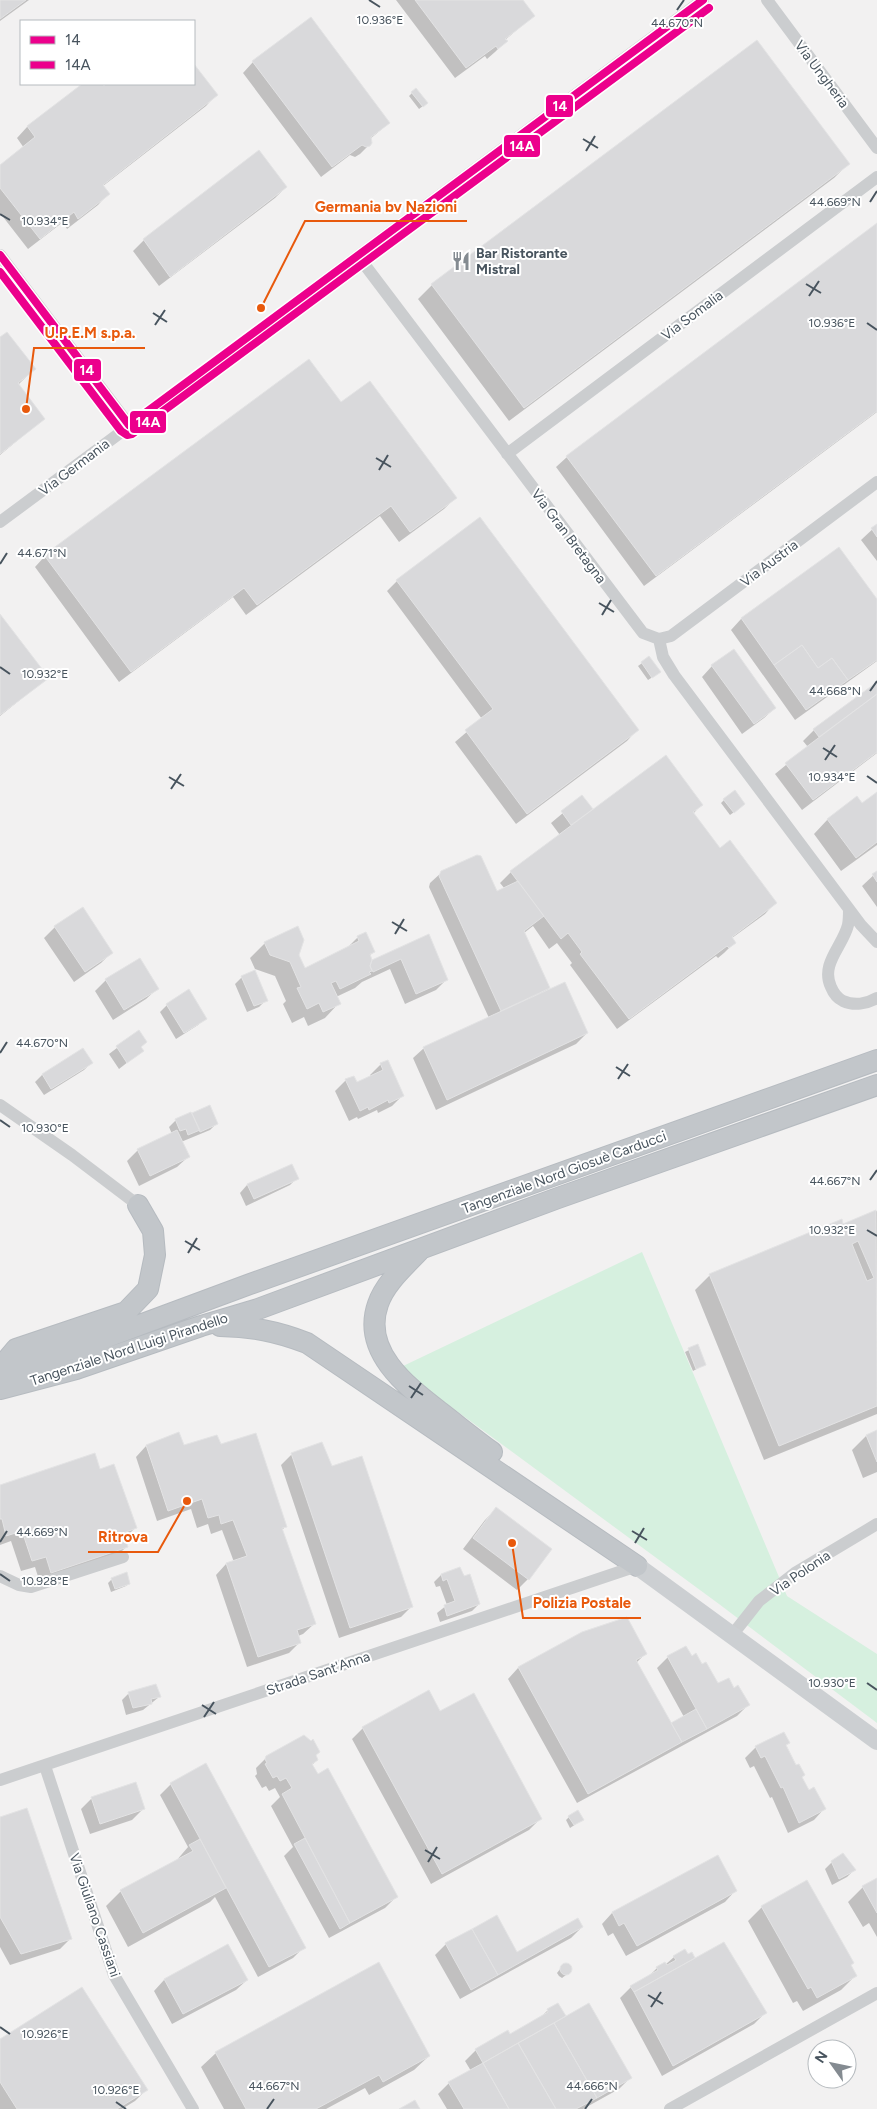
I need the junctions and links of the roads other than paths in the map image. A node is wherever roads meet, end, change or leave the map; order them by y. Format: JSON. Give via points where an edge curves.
{"nodes":[{"id":1,"x":703,"y":0,"type":"edge"},
{"id":2,"x":767,"y":0,"type":"edge"},
{"id":3,"x":877,"y":148,"type":"edge"},
{"id":4,"x":877,"y":177,"type":"edge"},
{"id":5,"x":0,"y":255,"type":"edge"},
{"id":6,"x":358,"y":256,"type":"junction"},
{"id":7,"x":129,"y":426,"type":"junction"},
{"id":8,"x":507,"y":454,"type":"junction"},
{"id":9,"x":877,"y":482,"type":"edge"},
{"id":10,"x":0,"y":522,"type":"edge"},
{"id":11,"x":660,"y":639,"type":"junction"},
{"id":12,"x":849,"y":909,"type":"junction"},
{"id":13,"x":877,"y":942,"type":"edge"},
{"id":14,"x":877,"y":998,"type":"edge"},
{"id":15,"x":877,"y":1060,"type":"edge"},
{"id":16,"x":877,"y":1086,"type":"edge"},
{"id":17,"x":0,"y":1105,"type":"edge"},
{"id":18,"x":138,"y":1205,"type":"joint"},
{"id":19,"x":424,"y":1246,"type":"junction"},
{"id":20,"x":250,"y":1284,"type":"joint"},
{"id":21,"x":258,"y":1309,"type":"joint"},
{"id":22,"x":201,"y":1326,"type":"junction"},
{"id":23,"x":0,"y":1368,"type":"edge"},
{"id":24,"x":0,"y":1389,"type":"edge"},
{"id":25,"x":877,"y":1524,"type":"edge"},
{"id":26,"x":123,"y":1557,"type":"dead end"},
{"id":27,"x":637,"y":1566,"type":"junction"},
{"id":28,"x":0,"y":1576,"type":"edge"},
{"id":29,"x":733,"y":1634,"type":"junction"},
{"id":30,"x":877,"y":1740,"type":"edge"},
{"id":31,"x":45,"y":1766,"type":"junction"},
{"id":32,"x":0,"y":1780,"type":"edge"},
{"id":33,"x":877,"y":1994,"type":"edge"},
{"id":34,"x":193,"y":2109,"type":"edge"},
{"id":35,"x":670,"y":2109,"type":"edge"}],
"edges":[{"from":1,"to":6,"type":"street","name":"Via Germania"},
{"from":2,"to":3,"type":"street","name":"Via Ungheria"},
{"from":4,"to":8,"type":"street","name":"Via Somalia"},
{"from":5,"to":7,"type":"street"},
{"from":6,"to":7,"type":"street","name":"Via Germania"},
{"from":6,"to":8,"type":"street","name":"Via Gran Bretagna"},
{"from":7,"to":10,"type":"street","name":"Via Germania"},
{"from":8,"to":11,"type":"street","name":"Via Gran Bretagna","via":[[643,634]]},
{"from":9,"to":11,"type":"street","name":"Via Austria","via":[[672,636]]},
{"from":11,"to":12,"type":"street","via":[[664,657],[674,675]]},
{"from":12,"to":13,"type":"street"},
{"from":12,"to":14,"type":"street","via":[[848,924],[828,969],[828,980],[841,1000],[862,1004]]},
{"from":15,"to":20,"type":"highway","name":"Tangenziale Nord Giosuè Carducci"},
{"from":16,"to":19,"type":"highway","name":"Tangenziale Nord Giosuè Carducci"},
{"from":17,"to":18,"type":"street"},
{"from":18,"to":23,"type":"highway","via":[[153,1231],[155,1255],[148,1288],[126,1312],[16,1349]]},
{"from":19,"to":21,"type":"highway","name":"Tangenziale Nord Giosuè Carducci"},
{"from":19,"to":27,"type":"highway","via":[[387,1286],[378,1304],[374,1324],[377,1343],[389,1365],[409,1388]]},
{"from":20,"to":23,"type":"highway","name":"Tangenziale Nord Luigi Pirandello","via":[[83,1346]]},
{"from":21,"to":22,"type":"highway","name":"Tangenziale Nord Luigi Pirandello"},
{"from":22,"to":24,"type":"highway","name":"Tangenziale Nord Luigi Pirandello","via":[[76,1369]]},
{"from":22,"to":27,"type":"highway","via":[[254,1327],[280,1332],[307,1343]]},
{"from":25,"to":29,"type":"street","name":"Via Polonia","via":[[795,1573],[759,1601]]},
{"from":26,"to":28,"type":"street","via":[[31,1587]]},
{"from":27,"to":29,"type":"main road"},
{"from":27,"to":31,"type":"street","name":"Strada Sant'Anna"},
{"from":29,"to":30,"type":"main road"},
{"from":31,"to":32,"type":"street","name":"Strada Sant'Anna"},
{"from":31,"to":34,"type":"street","name":"Via Giuliano Cassiani","via":[[114,1976]]},
{"from":33,"to":35,"type":"street"}]}
